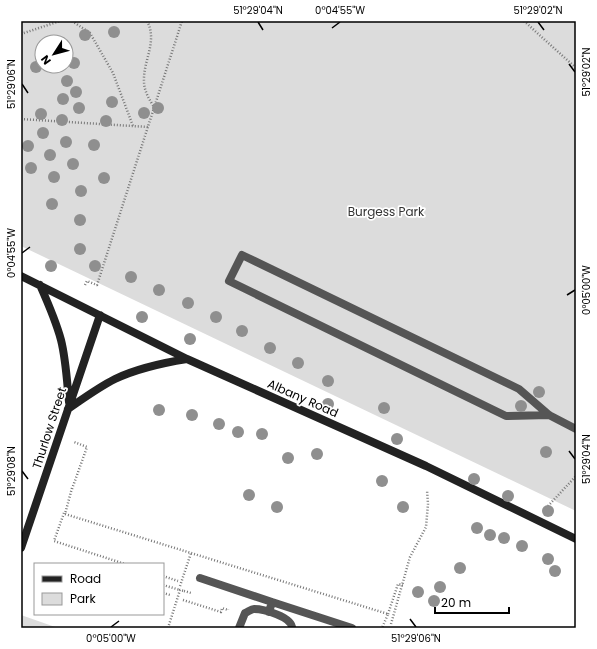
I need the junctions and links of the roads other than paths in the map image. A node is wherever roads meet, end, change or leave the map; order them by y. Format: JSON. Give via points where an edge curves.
{"nodes":[{"id":1,"x":21,"y":276,"type":"edge"},
{"id":2,"x":40,"y":285,"type":"junction"},
{"id":3,"x":100,"y":315,"type":"junction"},
{"id":4,"x":187,"y":359,"type":"junction"},
{"id":5,"x":69,"y":407,"type":"junction"},
{"id":6,"x":549,"y":415,"type":"junction"},
{"id":7,"x":576,"y":429,"type":"edge"},
{"id":8,"x":576,"y":539,"type":"edge"},
{"id":9,"x":21,"y":548,"type":"edge"},
{"id":10,"x":200,"y":578,"type":"dead end"},
{"id":11,"x":272,"y":602,"type":"junction"},
{"id":12,"x":269,"y":612,"type":"junction"},
{"id":13,"x":239,"y":628,"type":"edge"},
{"id":14,"x":292,"y":628,"type":"edge"},
{"id":15,"x":352,"y":628,"type":"edge"}],
"edges":[{"from":1,"to":2,"type":"main road","name":"Albany Road"},
{"from":2,"to":3,"type":"main road","name":"Albany Road"},
{"from":2,"to":5,"type":"main road","via":[[61,340]]},
{"from":3,"to":4,"type":"main road","name":"Albany Road"},
{"from":3,"to":5,"type":"main road","name":"Thurlow Street"},
{"from":4,"to":5,"type":"main road","via":[[151,366],[128,374]]},
{"from":4,"to":8,"type":"main road","name":"Albany Road","via":[[426,466]]},
{"from":5,"to":9,"type":"main road","name":"Thurlow Street"},
{"from":6,"to":6,"type":"lane","via":[[506,416],[229,281],[242,255],[519,390]]},
{"from":6,"to":7,"type":"lane"},
{"from":10,"to":11,"type":"lane"},
{"from":11,"to":12,"type":"lane"},
{"from":11,"to":15,"type":"lane"},
{"from":12,"to":13,"type":"lane","via":[[254,609],[245,613]]},
{"from":12,"to":14,"type":"lane","via":[[288,619]]}]}
